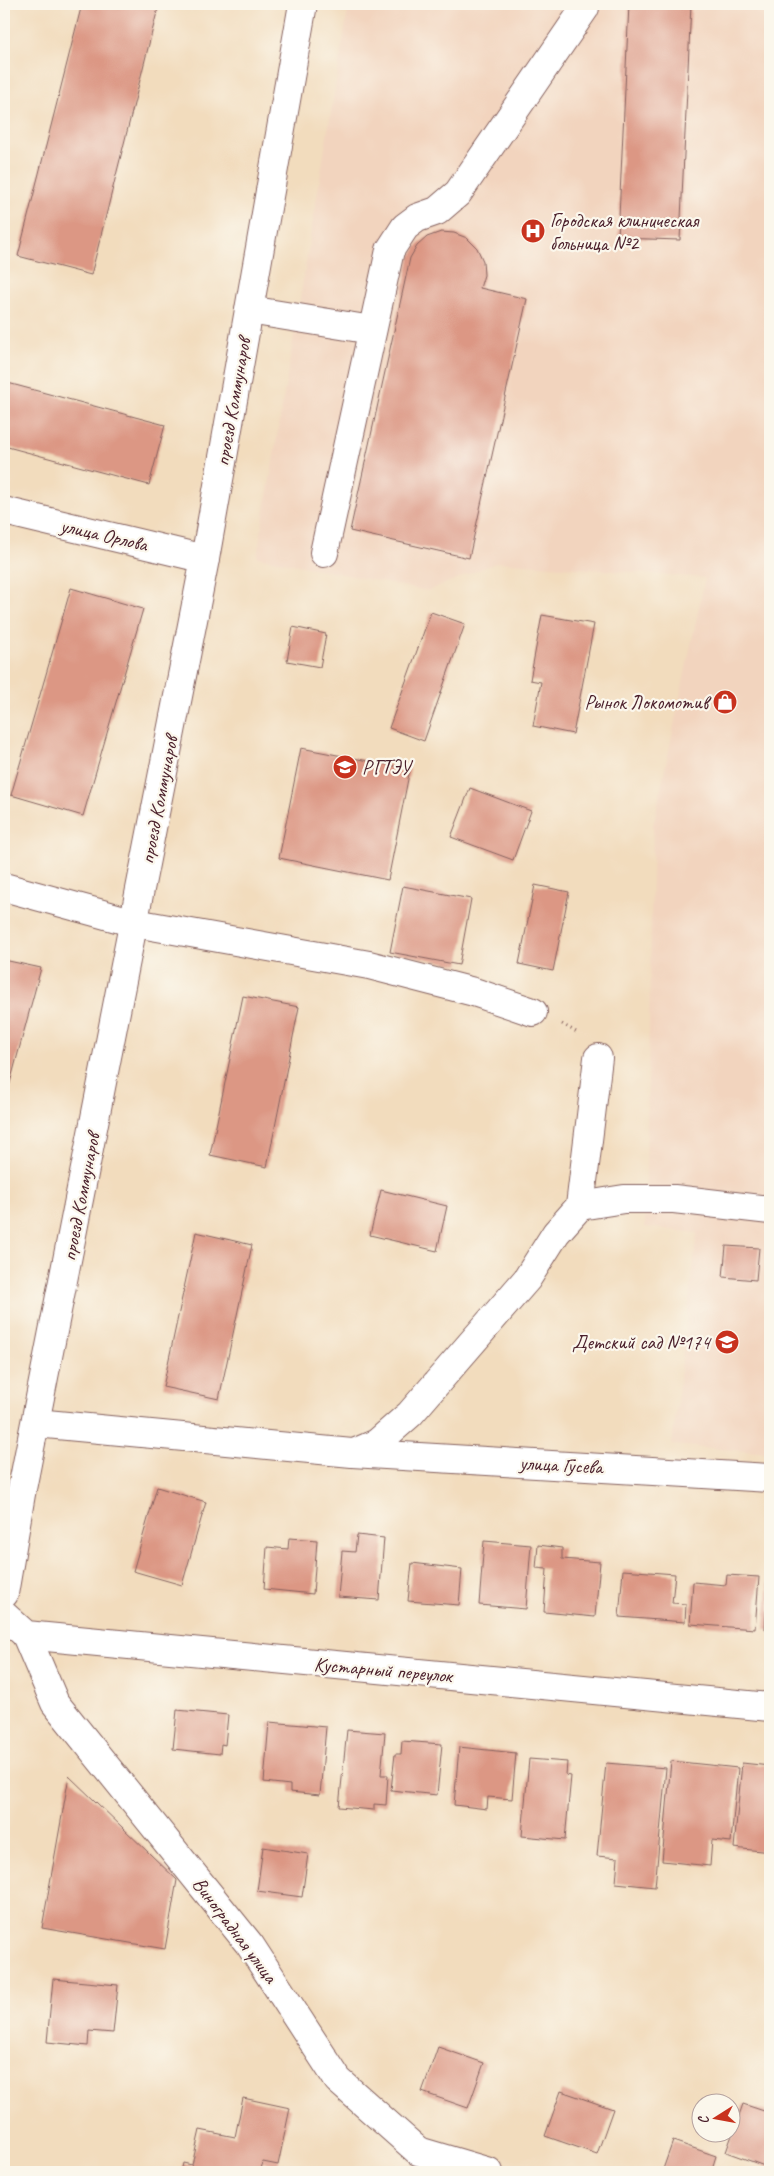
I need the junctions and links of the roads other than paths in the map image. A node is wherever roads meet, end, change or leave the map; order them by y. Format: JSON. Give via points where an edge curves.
{"nodes":[{"id":1,"x":303,"y":4,"type":"edge"},
{"id":2,"x":585,"y":4,"type":"edge"},
{"id":3,"x":249,"y":310,"type":"junction"},
{"id":4,"x":372,"y":330,"type":"junction"},
{"id":5,"x":4,"y":511,"type":"edge"},
{"id":6,"x":324,"y":553,"type":"dead end"},
{"id":7,"x":205,"y":559,"type":"junction"},
{"id":8,"x":4,"y":887,"type":"edge"},
{"id":9,"x":135,"y":923,"type":"junction"},
{"id":10,"x":533,"y":1012,"type":"road end"},
{"id":11,"x":598,"y":1058,"type":"road end"},
{"id":12,"x":580,"y":1206,"type":"junction"},
{"id":13,"x":770,"y":1210,"type":"edge"},
{"id":14,"x":36,"y":1423,"type":"junction"},
{"id":15,"x":352,"y":1454,"type":"junction"},
{"id":16,"x":770,"y":1478,"type":"edge"},
{"id":17,"x":13,"y":1491,"type":"edge"},
{"id":18,"x":4,"y":1594,"type":"edge"},
{"id":19,"x":4,"y":1615,"type":"edge"},
{"id":20,"x":26,"y":1635,"type":"junction"},
{"id":21,"x":770,"y":1707,"type":"edge"},
{"id":22,"x":489,"y":2172,"type":"edge"}],
"edges":[{"from":1,"to":3,"type":"street","name":"проезд Коммунаров"},
{"from":2,"to":4,"type":"street","via":[[458,193],[438,211],[417,218],[405,227],[390,250]]},
{"from":3,"to":4,"type":"street"},
{"from":3,"to":7,"type":"street","name":"проезд Коммунаров"},
{"from":4,"to":6,"type":"street"},
{"from":5,"to":7,"type":"street","name":"улица Орлова"},
{"from":7,"to":9,"type":"street","name":"проезд Коммунаров"},
{"from":8,"to":9,"type":"street"},
{"from":9,"to":10,"type":"street","via":[[369,965],[474,992]]},
{"from":9,"to":14,"type":"street","name":"проезд Коммунаров"},
{"from":11,"to":12,"type":"street"},
{"from":12,"to":13,"type":"street","via":[[624,1199],[674,1199]]},
{"from":12,"to":15,"type":"street","via":[[556,1233],[527,1279],[410,1414],[378,1443]]},
{"from":14,"to":15,"type":"street","name":"улица Гусева"},
{"from":14,"to":17,"type":"street","name":"проезд Коммунаров"},
{"from":15,"to":16,"type":"street","name":"улица Гусева"},
{"from":17,"to":18,"type":"street","name":"проезд Коммунаров"},
{"from":19,"to":20,"type":"street"},
{"from":20,"to":21,"type":"street","name":"Кустарный переулок"},
{"from":20,"to":22,"type":"street","name":"Виноградная улица","via":[[55,1703],[250,1945],[338,2080],[418,2151]]}]}
